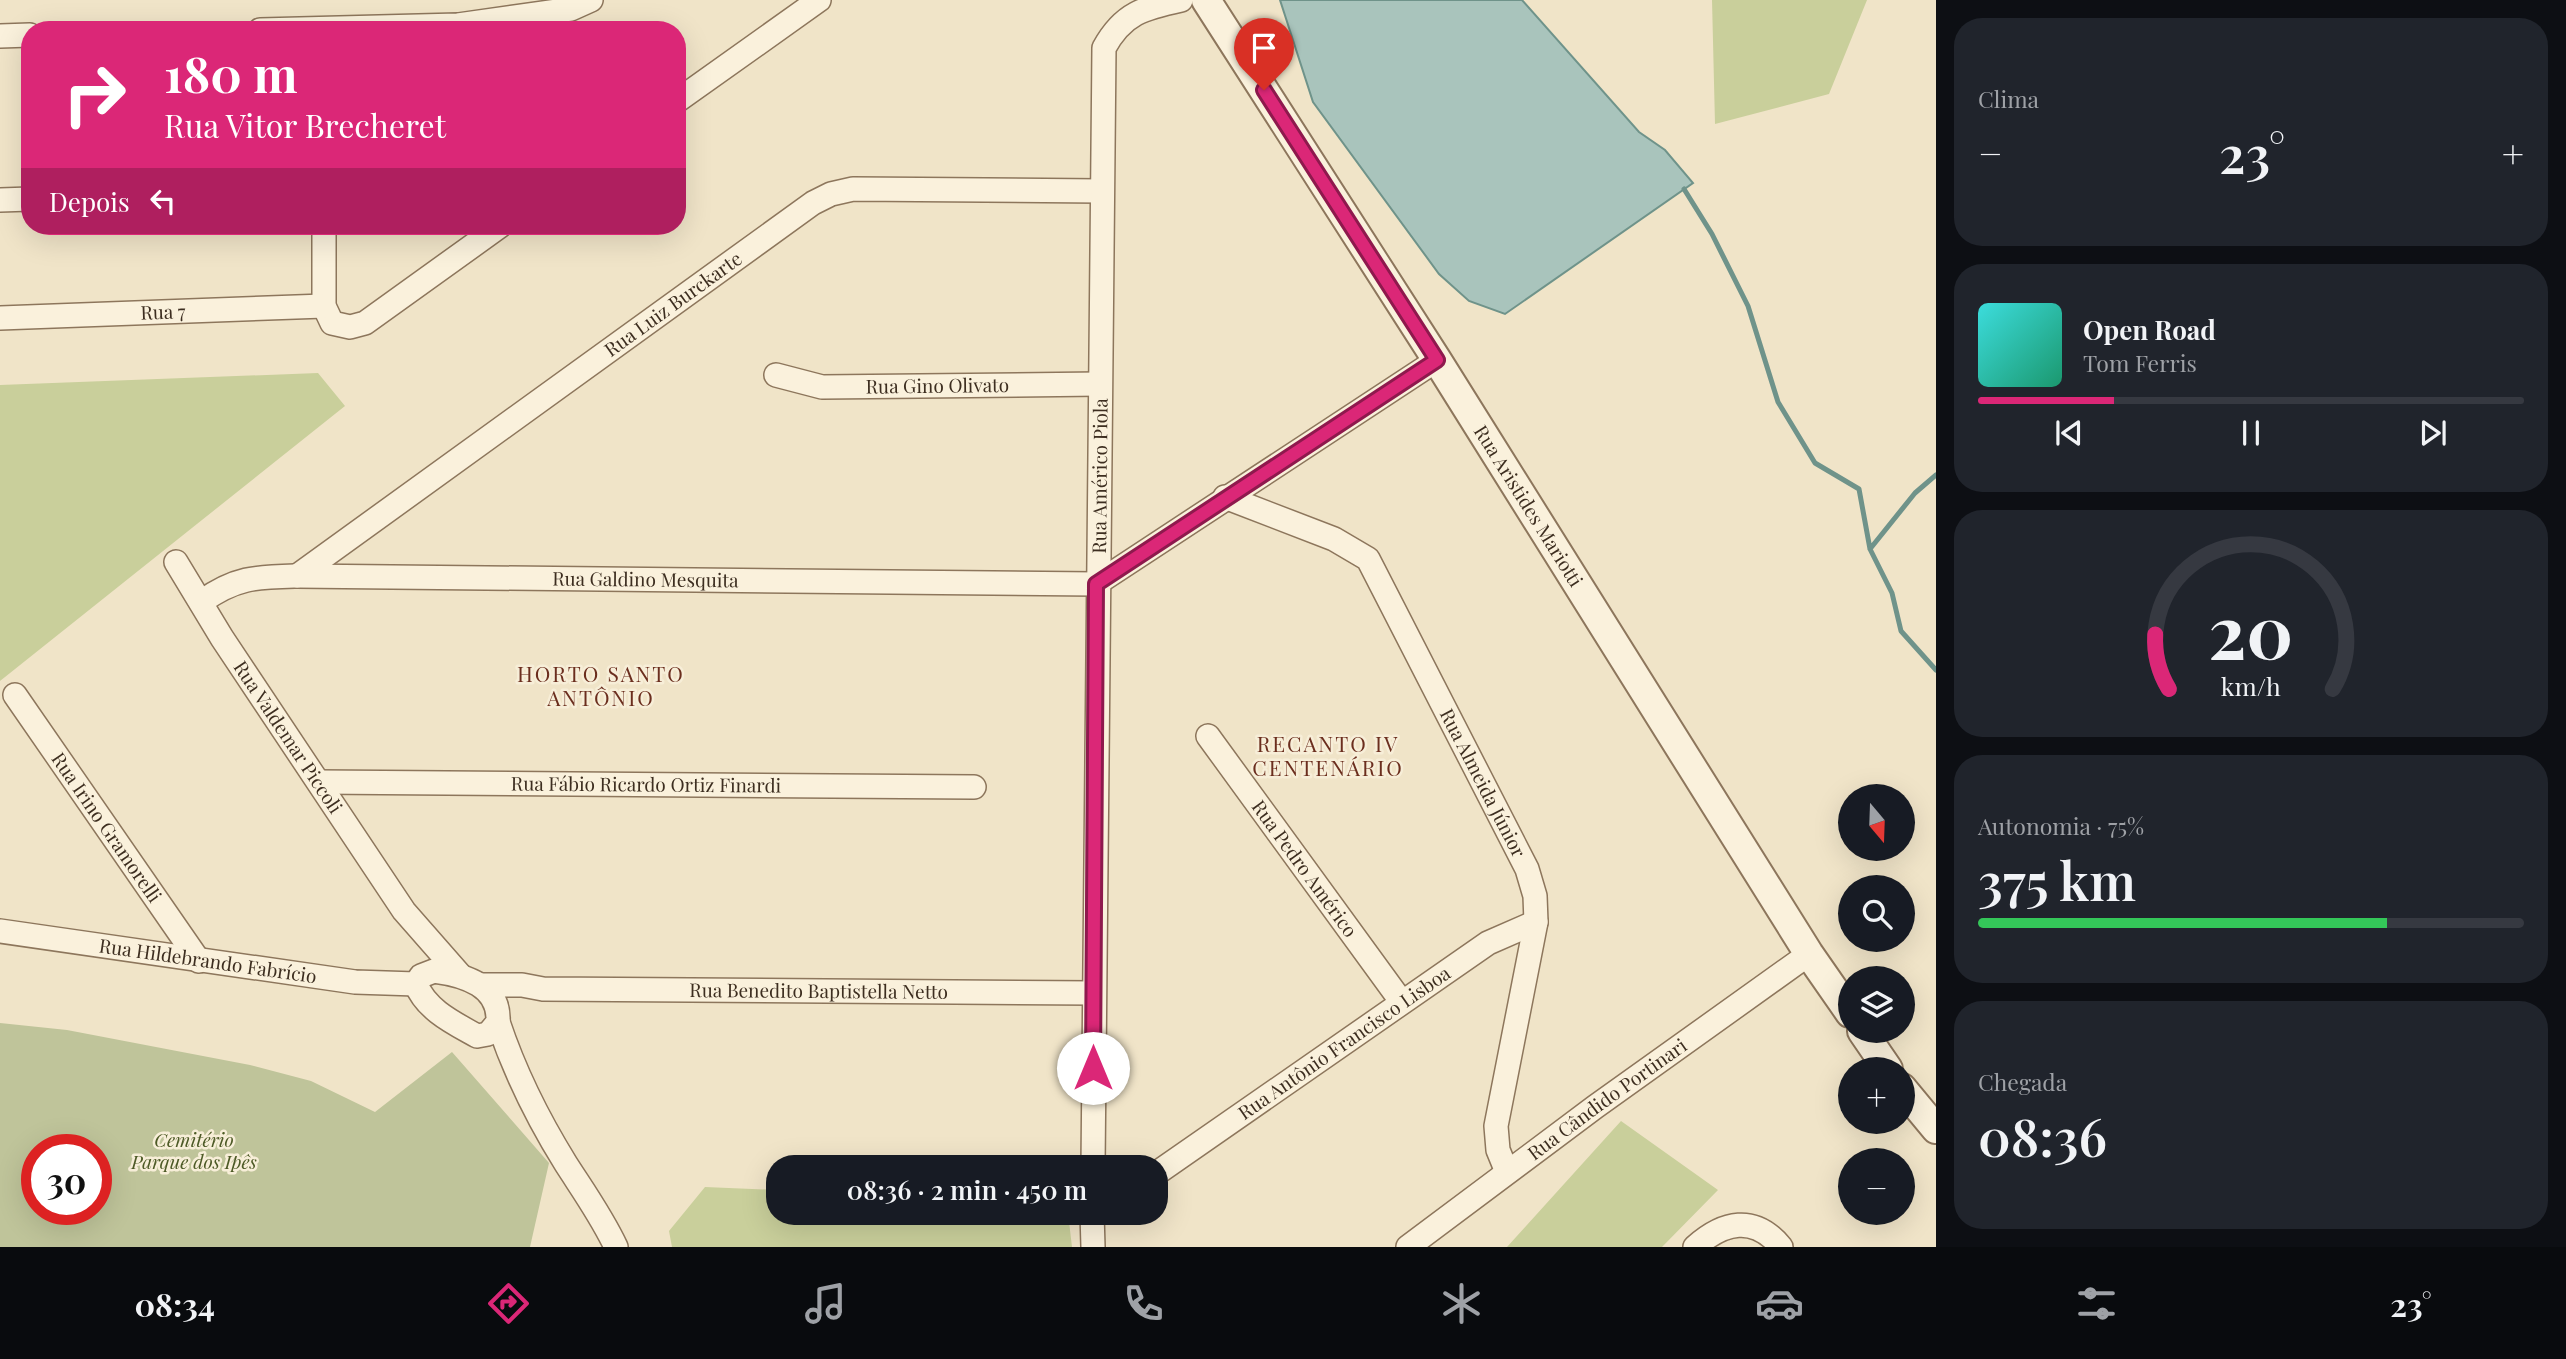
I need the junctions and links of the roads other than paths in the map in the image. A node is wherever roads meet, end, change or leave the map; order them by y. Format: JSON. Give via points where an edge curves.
{"nodes":[{"id":1,"x":819,"y":0,"type":"edge"},
{"id":2,"x":1181,"y":0,"type":"edge"},
{"id":3,"x":1206,"y":0,"type":"edge"},
{"id":4,"x":578,"y":13,"type":"edge"},
{"id":5,"x":509,"y":21,"type":"edge"},
{"id":6,"x":21,"y":35,"type":"edge"},
{"id":7,"x":0,"y":36,"type":"edge"},
{"id":8,"x":686,"y":95,"type":"edge"},
{"id":9,"x":1101,"y":191,"type":"junction"},
{"id":10,"x":21,"y":199,"type":"edge"},
{"id":11,"x":0,"y":200,"type":"edge"},
{"id":12,"x":324,"y":235,"type":"edge"},
{"id":13,"x":475,"y":235,"type":"edge"},
{"id":14,"x":324,"y":306,"type":"junction"},
{"id":15,"x":0,"y":318,"type":"edge"},
{"id":16,"x":1437,"y":360,"type":"junction"},
{"id":17,"x":776,"y":374,"type":"dead end"},
{"id":18,"x":1100,"y":384,"type":"junction"},
{"id":19,"x":1225,"y":497,"type":"junction"},
{"id":20,"x":176,"y":562,"type":"dead end"},
{"id":21,"x":297,"y":576,"type":"junction"},
{"id":22,"x":1096,"y":584,"type":"junction"},
{"id":23,"x":201,"y":602,"type":"junction"},
{"id":24,"x":15,"y":695,"type":"dead end"},
{"id":25,"x":1208,"y":736,"type":"dead end"},
{"id":26,"x":319,"y":782,"type":"junction"},
{"id":27,"x":974,"y":787,"type":"dead end"},
{"id":28,"x":404,"y":911,"type":"junction"},
{"id":29,"x":1536,"y":922,"type":"junction"},
{"id":30,"x":0,"y":931,"type":"edge"},
{"id":31,"x":1809,"y":954,"type":"junction"},
{"id":32,"x":200,"y":961,"type":"junction"},
{"id":33,"x":461,"y":976,"type":"junction"},
{"id":34,"x":419,"y":980,"type":"junction"},
{"id":35,"x":482,"y":985,"type":"junction"},
{"id":36,"x":543,"y":989,"type":"junction"},
{"id":37,"x":1094,"y":993,"type":"junction"},
{"id":38,"x":1838,"y":996,"type":"edge"},
{"id":39,"x":1401,"y":1001,"type":"junction"},
{"id":40,"x":498,"y":1019,"type":"junction"},
{"id":41,"x":477,"y":1036,"type":"junction"},
{"id":42,"x":518,"y":1079,"type":"junction"},
{"id":43,"x":1915,"y":1104,"type":"edge"},
{"id":44,"x":1936,"y":1129,"type":"edge"},
{"id":45,"x":1093,"y":1155,"type":"edge"},
{"id":46,"x":1168,"y":1165,"type":"edge"},
{"id":47,"x":1507,"y":1172,"type":"junction"},
{"id":48,"x":1093,"y":1225,"type":"edge"},
{"id":49,"x":616,"y":1247,"type":"edge"},
{"id":50,"x":1093,"y":1247,"type":"edge"},
{"id":51,"x":1408,"y":1247,"type":"edge"},
{"id":52,"x":1695,"y":1247,"type":"edge"},
{"id":53,"x":1781,"y":1247,"type":"edge"}],
"edges":[{"from":1,"to":8,"type":"street"},
{"from":2,"to":9,"type":"street","name":"Rua Américo Piola","via":[[1124,19],[1104,48]]},
{"from":3,"to":16,"type":"street","name":"Rua Aristides Mariotti"},
{"from":4,"to":5,"type":"street"},
{"from":6,"to":7,"type":"street"},
{"from":9,"to":18,"type":"street","name":"Rua Américo Piola"},
{"from":9,"to":21,"type":"street","name":"Rua Luiz Burckarte","via":[[853,188],[831,194]]},
{"from":10,"to":11,"type":"street"},
{"from":12,"to":14,"type":"street"},
{"from":13,"to":14,"type":"street","via":[[365,323],[350,327],[332,323]]},
{"from":14,"to":15,"type":"street","name":"Rua 7"},
{"from":16,"to":19,"type":"street"},
{"from":16,"to":31,"type":"street","name":"Rua Aristides Mariotti"},
{"from":17,"to":18,"type":"street","name":"Rua Gino Olivato","via":[[822,387]]},
{"from":18,"to":22,"type":"street","name":"Rua Américo Piola"},
{"from":19,"to":22,"type":"street"},
{"from":19,"to":29,"type":"street","name":"Rua Almeida Júnior","via":[[1334,539],[1368,559],[1527,869]]},
{"from":20,"to":23,"type":"street","name":"Rua Valdemar Piccoli"},
{"from":21,"to":22,"type":"street","name":"Rua Galdino Mesquita"},
{"from":21,"to":23,"type":"street","name":"Rua Galdino Mesquita","via":[[240,580],[224,585]]},
{"from":22,"to":37,"type":"street","name":"Rua Américo Piola"},
{"from":23,"to":26,"type":"street","name":"Rua Valdemar Piccoli"},
{"from":24,"to":32,"type":"street","name":"Rua Irino Gramorelli"},
{"from":25,"to":39,"type":"street","name":"Rua Pedro Américo"},
{"from":26,"to":27,"type":"street","name":"Rua Fábio Ricardo Ortiz Finardi"},
{"from":26,"to":28,"type":"street","name":"Rua Valdemar Piccoli"},
{"from":28,"to":33,"type":"street","name":"Rua Valdemar Piccoli"},
{"from":28,"to":34,"type":"street","name":"Rua Valdemar Piccoli","via":[[421,958]]},
{"from":29,"to":39,"type":"street","name":"Rua Antônio Francisco Lisboa","via":[[1488,943]]},
{"from":29,"to":47,"type":"street","name":"Rua Almeida Júnior","via":[[1496,1126],[1497,1150]]},
{"from":30,"to":32,"type":"street","name":"Rua Hildebrando Fabrício"},
{"from":31,"to":38,"type":"street","name":"Rua Aristides Mariotti"},
{"from":31,"to":47,"type":"street","name":"Rua Cândido Portinari"},
{"from":32,"to":34,"type":"street","name":"Rua Hildebrando Fabrício","via":[[355,982]]},
{"from":33,"to":34,"type":"street","name":"Rua Hildebrando Fabrício","via":[[434,971]]},
{"from":33,"to":35,"type":"street"},
{"from":34,"to":41,"type":"street","via":[[420,995],[430,1006]]},
{"from":35,"to":36,"type":"street","name":"Rua Benedito Baptistella Netto"},
{"from":35,"to":40,"type":"street","via":[[497,1005]]},
{"from":36,"to":37,"type":"street","name":"Rua Benedito Baptistella Netto"},
{"from":36,"to":40,"type":"street","name":"Rua Benedito Baptistella Netto","via":[[518,1000]]},
{"from":37,"to":45,"type":"street","name":"Rua Américo Piola"},
{"from":39,"to":46,"type":"street","name":"Rua Antônio Francisco Lisboa"},
{"from":40,"to":41,"type":"street","name":"Rua Benedito Baptistella Netto","via":[[488,1034]]},
{"from":40,"to":42,"type":"street"},
{"from":41,"to":42,"type":"street"},
{"from":42,"to":49,"type":"street","via":[[566,1164],[601,1213]]},
{"from":43,"to":44,"type":"street"},
{"from":47,"to":51,"type":"street","name":"Rua Cândido Portinari"},
{"from":48,"to":50,"type":"street"},
{"from":52,"to":53,"type":"street","via":[[1711,1233],[1733,1224],[1757,1228]]}]}
